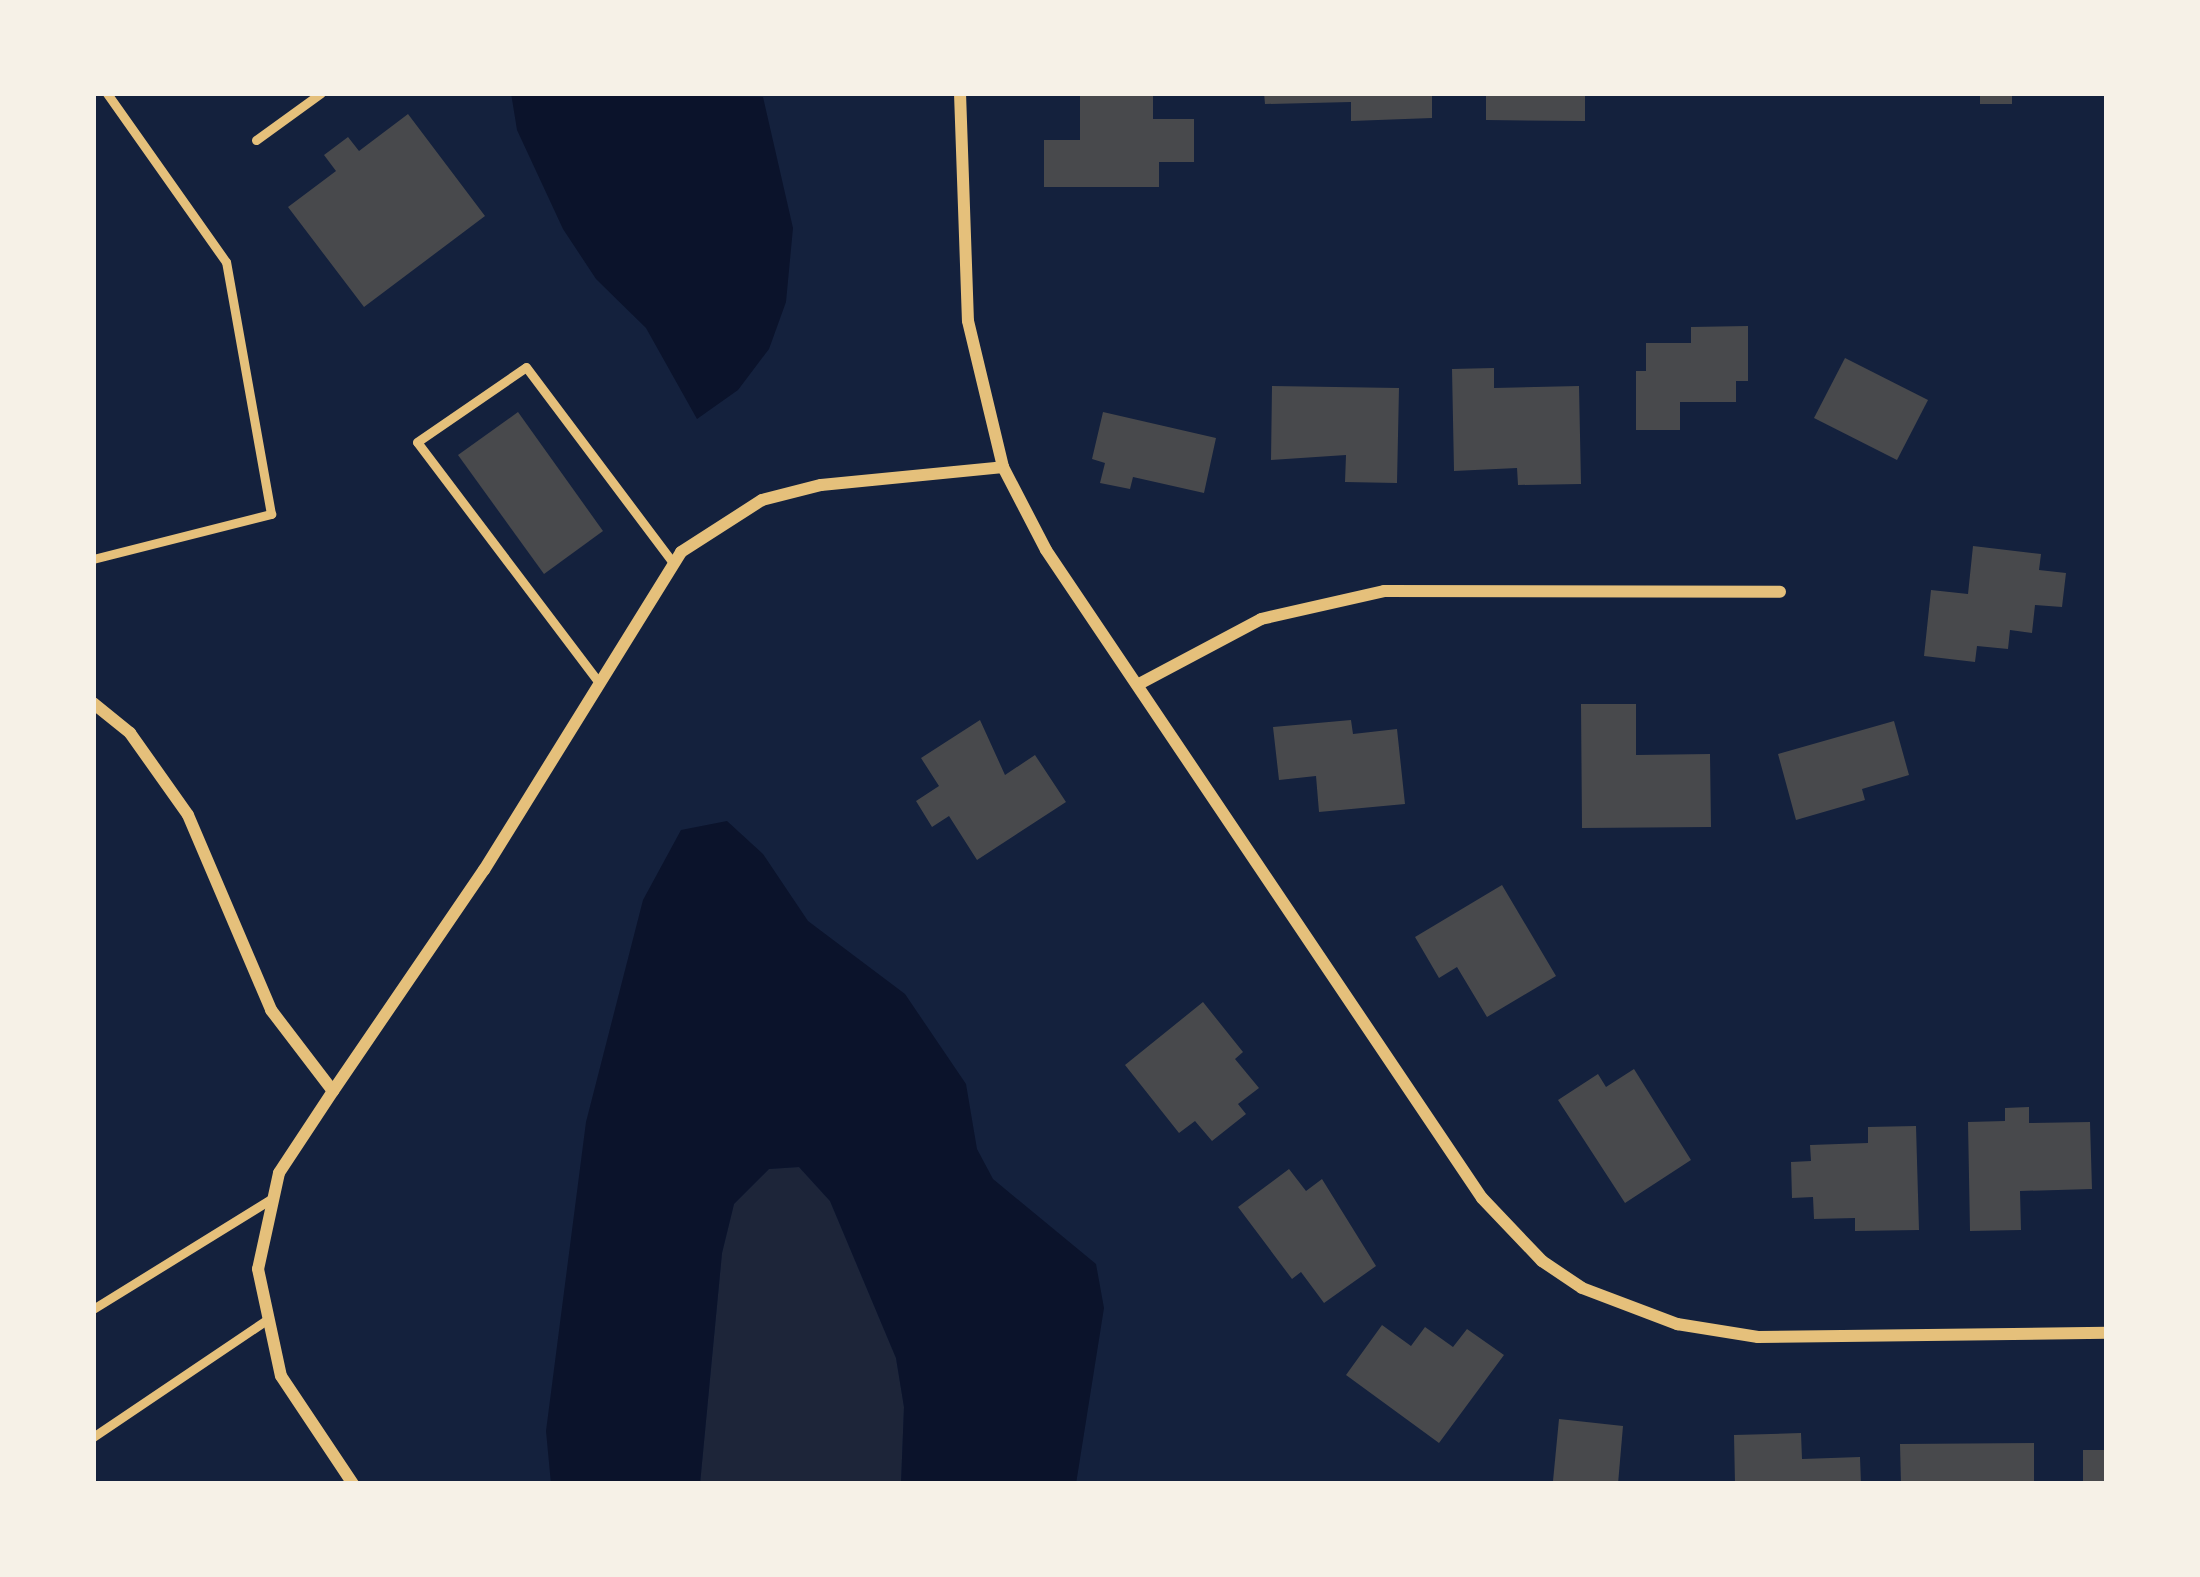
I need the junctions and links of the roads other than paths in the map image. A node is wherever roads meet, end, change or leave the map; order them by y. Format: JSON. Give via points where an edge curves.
{"nodes":[{"id":1,"x":107,"y":93,"type":"edge"},
{"id":2,"x":321,"y":93,"type":"edge"},
{"id":3,"x":960,"y":93,"type":"edge"},
{"id":4,"x":256,"y":140,"type":"dead end"},
{"id":5,"x":1004,"y":467,"type":"junction"},
{"id":6,"x":93,"y":559,"type":"edge"},
{"id":7,"x":673,"y":563,"type":"junction"},
{"id":8,"x":1780,"y":592,"type":"dead end"},
{"id":9,"x":597,"y":680,"type":"junction"},
{"id":10,"x":1139,"y":684,"type":"junction"},
{"id":11,"x":93,"y":704,"type":"edge"},
{"id":12,"x":333,"y":1091,"type":"junction"},
{"id":13,"x":271,"y":1198,"type":"junction"},
{"id":14,"x":93,"y":1309,"type":"edge"},
{"id":15,"x":265,"y":1321,"type":"junction"},
{"id":16,"x":2107,"y":1334,"type":"edge"},
{"id":17,"x":93,"y":1437,"type":"edge"},
{"id":18,"x":353,"y":1484,"type":"edge"}],
"edges":[{"from":1,"to":6,"type":"lane","via":[[226,262],[271,514]]},
{"from":2,"to":4,"type":"lane"},
{"from":3,"to":5,"type":"street","via":[[968,321]]},
{"from":5,"to":7,"type":"street","via":[[821,484],[763,500],[713,524]]},
{"from":5,"to":10,"type":"street","via":[[1046,550]]},
{"from":7,"to":9,"type":"street"},
{"from":7,"to":9,"type":"lane","via":[[526,367],[417,442]]},
{"from":8,"to":10,"type":"street","via":[[1384,591],[1261,619]]},
{"from":9,"to":12,"type":"street","via":[[484,870]]},
{"from":10,"to":16,"type":"street","via":[[1482,1198],[1542,1261],[1582,1288],[1629,1311],[1758,1337]]},
{"from":11,"to":12,"type":"street","via":[[160,770],[188,815],[271,1010]]},
{"from":12,"to":13,"type":"street"},
{"from":13,"to":14,"type":"lane"},
{"from":13,"to":15,"type":"street","via":[[258,1269]]},
{"from":15,"to":17,"type":"lane"},
{"from":15,"to":18,"type":"street","via":[[281,1376]]}]}
